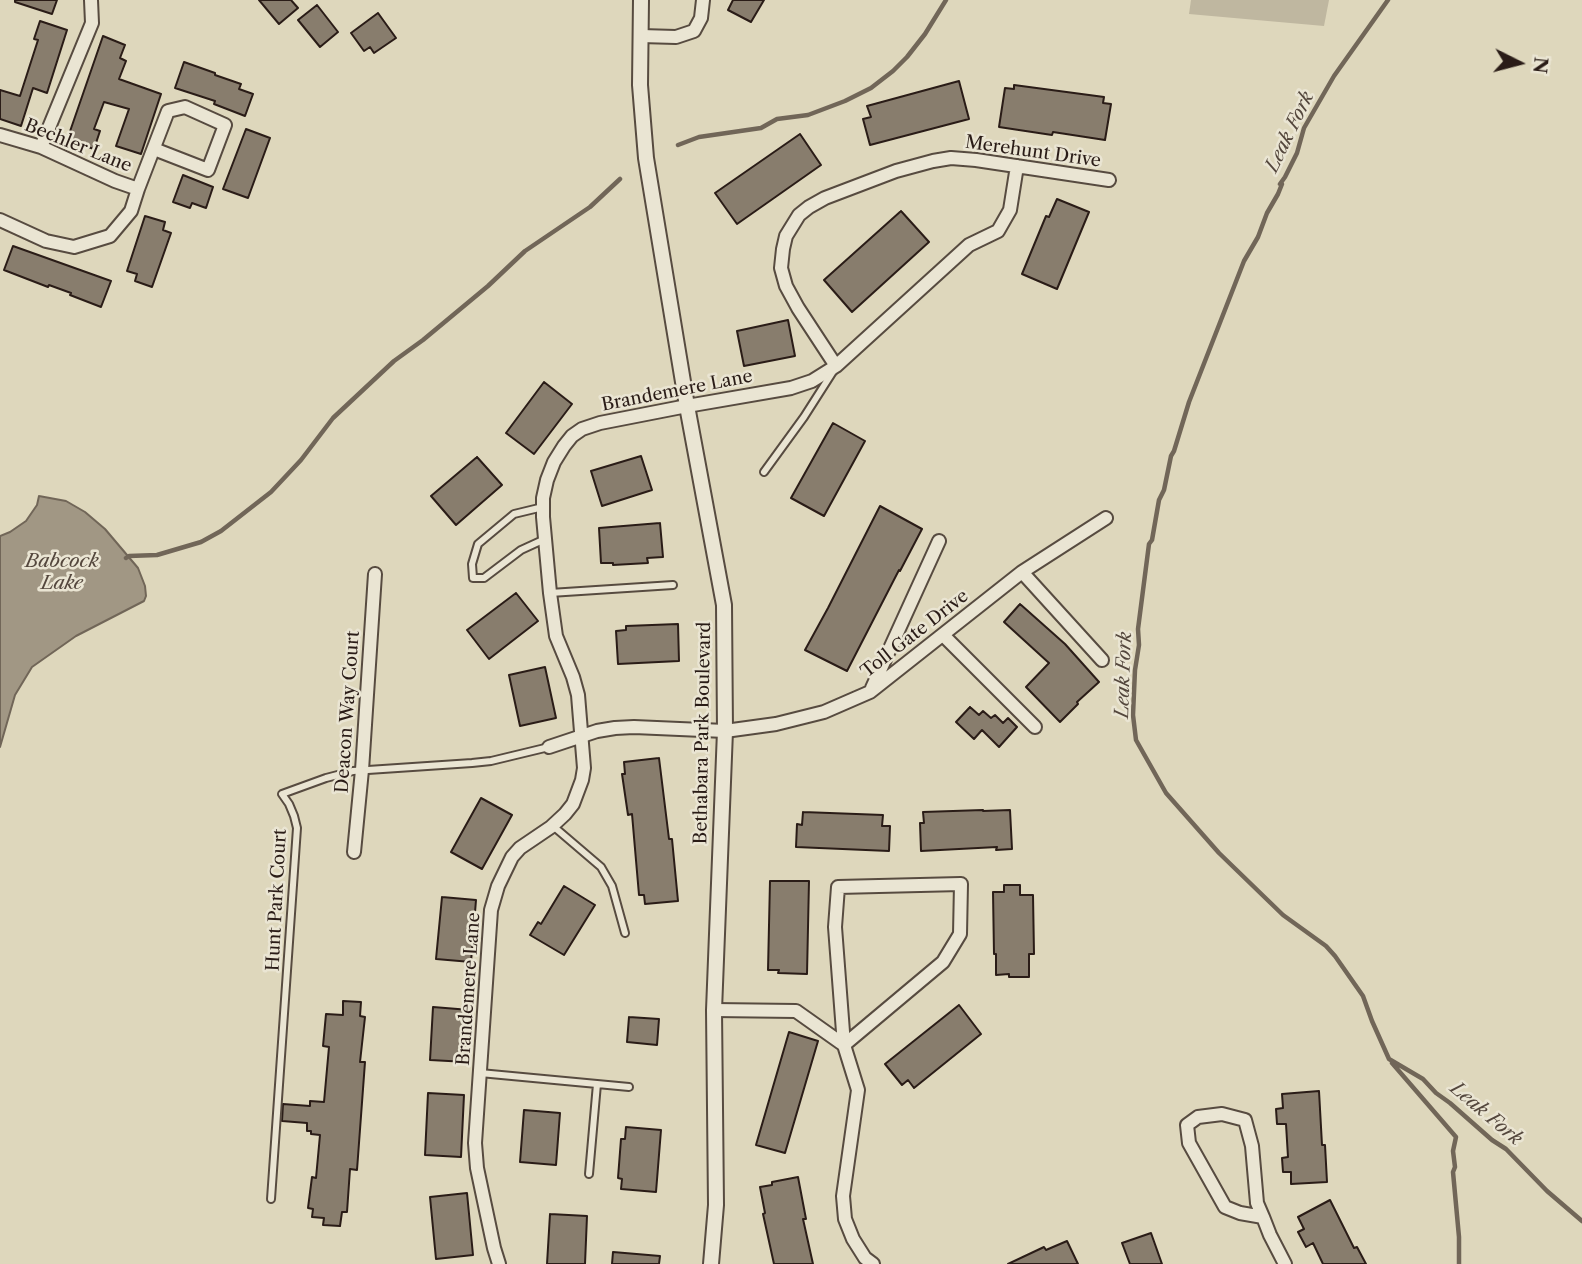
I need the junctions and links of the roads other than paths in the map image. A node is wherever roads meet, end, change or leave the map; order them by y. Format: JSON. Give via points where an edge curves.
{"nodes":[{"id":1,"x":91,"y":0,"type":"edge"},
{"id":2,"x":641,"y":0,"type":"edge"},
{"id":3,"x":703,"y":0,"type":"edge"},
{"id":4,"x":640,"y":36,"type":"junction"},
{"id":5,"x":0,"y":135,"type":"edge"},
{"id":6,"x":41,"y":147,"type":"junction"},
{"id":7,"x":154,"y":149,"type":"junction"},
{"id":8,"x":1017,"y":166,"type":"junction"},
{"id":9,"x":1109,"y":180,"type":"dead end"},
{"id":10,"x":138,"y":189,"type":"junction"},
{"id":11,"x":0,"y":220,"type":"edge"},
{"id":12,"x":836,"y":366,"type":"junction"},
{"id":13,"x":687,"y":406,"type":"junction"},
{"id":14,"x":764,"y":472,"type":"dead end"},
{"id":15,"x":543,"y":506,"type":"junction"},
{"id":16,"x":1106,"y":518,"type":"dead end"},
{"id":17,"x":545,"y":539,"type":"junction"},
{"id":18,"x":939,"y":541,"type":"dead end"},
{"id":19,"x":1022,"y":572,"type":"junction"},
{"id":20,"x":375,"y":574,"type":"dead end"},
{"id":21,"x":673,"y":585,"type":"dead end"},
{"id":22,"x":550,"y":593,"type":"junction"},
{"id":23,"x":943,"y":635,"type":"junction"},
{"id":24,"x":1102,"y":660,"type":"dead end"},
{"id":25,"x":870,"y":692,"type":"junction"},
{"id":26,"x":1035,"y":727,"type":"dead end"},
{"id":27,"x":725,"y":731,"type":"junction"},
{"id":28,"x":582,"y":736,"type":"junction"},
{"id":29,"x":549,"y":747,"type":"joint"},
{"id":30,"x":362,"y":770,"type":"junction"},
{"id":31,"x":553,"y":826,"type":"junction"},
{"id":32,"x":354,"y":852,"type":"dead end"},
{"id":33,"x":625,"y":933,"type":"dead end"},
{"id":34,"x":714,"y":1010,"type":"junction"},
{"id":35,"x":844,"y":1045,"type":"junction"},
{"id":36,"x":480,"y":1073,"type":"junction"},
{"id":37,"x":597,"y":1084,"type":"junction"},
{"id":38,"x":629,"y":1087,"type":"dead end"},
{"id":39,"x":589,"y":1174,"type":"dead end"},
{"id":40,"x":271,"y":1199,"type":"dead end"},
{"id":41,"x":1263,"y":1217,"type":"junction"},
{"id":42,"x":866,"y":1262,"type":"edge"},
{"id":43,"x":499,"y":1264,"type":"edge"},
{"id":44,"x":711,"y":1264,"type":"edge"},
{"id":45,"x":1285,"y":1264,"type":"edge"}],
"edges":[{"from":1,"to":6,"type":"street","via":[[92,23]]},
{"from":2,"to":4,"type":"street","name":"Bethabara Park Boulevard"},
{"from":3,"to":4,"type":"street","via":[[694,30],[676,37]]},
{"from":4,"to":13,"type":"street","name":"Bethabara Park Boulevard","via":[[646,158]]},
{"from":5,"to":6,"type":"street","name":"Bechler Lane"},
{"from":6,"to":10,"type":"street","name":"Bechler Lane"},
{"from":7,"to":7,"type":"street","via":[[168,111],[185,107],[225,125],[208,170]]},
{"from":7,"to":10,"type":"street"},
{"from":8,"to":9,"type":"street","name":"Merehunt Drive"},
{"from":8,"to":12,"type":"street","name":"Brandemere Lane","via":[[1010,210],[998,231],[970,245]]},
{"from":8,"to":12,"type":"street","name":"Merehunt Drive","via":[[951,158],[933,161],[825,198],[799,215],[783,249],[786,286]]},
{"from":10,"to":11,"type":"street","name":"Bechler Lane","via":[[131,211],[110,236],[74,247],[46,241]]},
{"from":12,"to":13,"type":"street","name":"Brandemere Lane","via":[[791,388]]},
{"from":12,"to":14,"type":"lane"},
{"from":13,"to":15,"type":"street","name":"Brandemere Lane","via":[[582,429],[554,462]]},
{"from":13,"to":27,"type":"street","name":"Bethabara Park Boulevard","via":[[724,606]]},
{"from":15,"to":17,"type":"street","name":"Brandemere Lane"},
{"from":15,"to":17,"type":"lane","via":[[514,514],[478,544],[473,578],[484,578],[521,550]]},
{"from":16,"to":19,"type":"street","name":"Toll Gate Drive"},
{"from":17,"to":22,"type":"street","name":"Brandemere Lane"},
{"from":18,"to":25,"type":"street"},
{"from":19,"to":23,"type":"street","name":"Toll Gate Drive"},
{"from":19,"to":24,"type":"street"},
{"from":20,"to":30,"type":"street","name":"Deacon Way Court"},
{"from":21,"to":22,"type":"lane"},
{"from":22,"to":28,"type":"street","name":"Brandemere Lane","via":[[556,636],[578,695]]},
{"from":23,"to":25,"type":"street","name":"Toll Gate Drive"},
{"from":23,"to":26,"type":"street"},
{"from":25,"to":27,"type":"street","name":"Toll Gate Drive","via":[[800,719]]},
{"from":27,"to":28,"type":"street","name":"Toll Gate Drive","via":[[634,727]]},
{"from":27,"to":34,"type":"street","name":"Bethabara Park Boulevard"},
{"from":28,"to":29,"type":"street","name":"Toll Gate Drive"},
{"from":28,"to":31,"type":"street","name":"Brandemere Lane","via":[[582,780],[573,804]]},
{"from":29,"to":30,"type":"lane","name":"Hunt Park Court","via":[[491,761]]},
{"from":30,"to":32,"type":"street","name":"Deacon Way Court"},
{"from":30,"to":40,"type":"lane","name":"Hunt Park Court","via":[[282,794],[297,828]]},
{"from":31,"to":33,"type":"lane","via":[[601,867],[612,886]]},
{"from":31,"to":36,"type":"street","name":"Brandemere Lane","via":[[520,848],[498,886],[492,910]]},
{"from":34,"to":35,"type":"street","via":[[796,1011]]},
{"from":34,"to":44,"type":"street","name":"Bethabara Park Boulevard","via":[[716,1205]]},
{"from":35,"to":35,"type":"street","via":[[943,962],[960,934],[961,884],[838,887],[835,927]]},
{"from":35,"to":42,"type":"street","via":[[858,1090],[843,1196],[845,1219]]},
{"from":36,"to":37,"type":"lane"},
{"from":36,"to":43,"type":"street","name":"Brandemere Lane","via":[[477,1168]]},
{"from":37,"to":38,"type":"lane"},
{"from":37,"to":39,"type":"lane"},
{"from":41,"to":41,"type":"street","via":[[1245,1120],[1222,1114],[1187,1125],[1189,1143],[1225,1206]]},
{"from":41,"to":45,"type":"street"}]}
